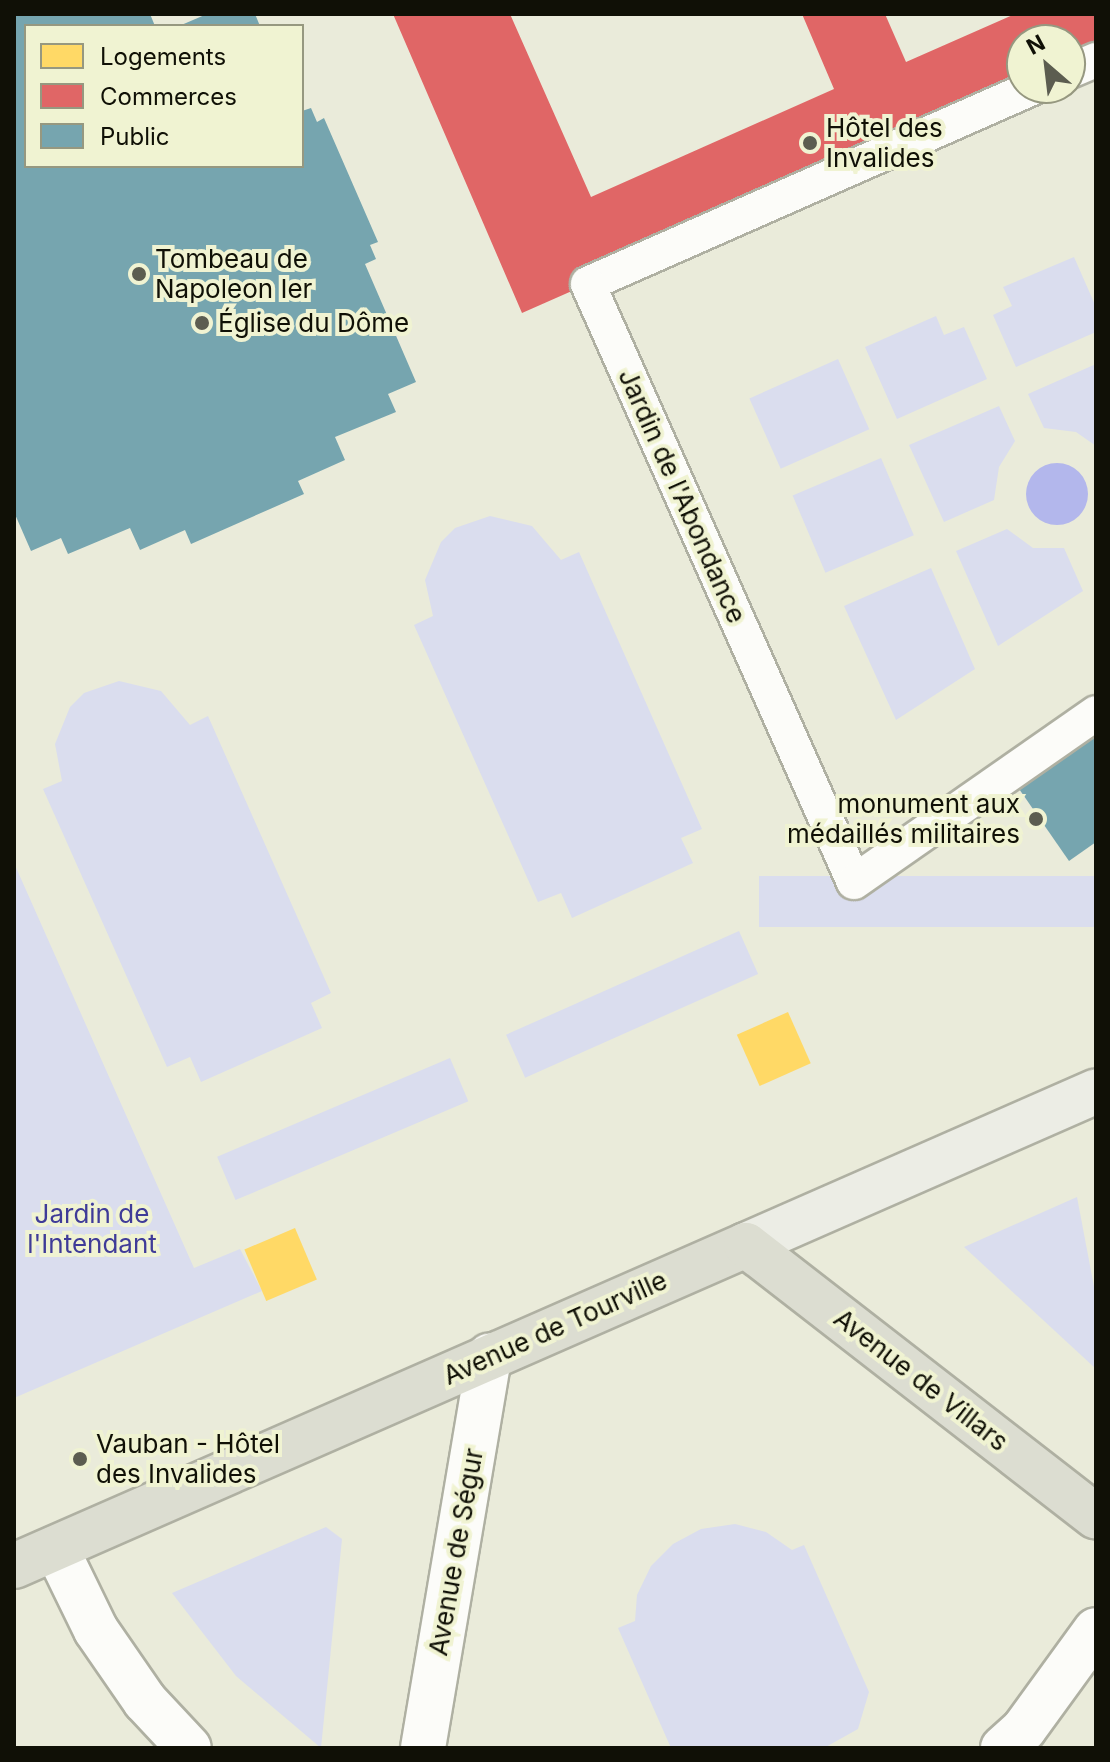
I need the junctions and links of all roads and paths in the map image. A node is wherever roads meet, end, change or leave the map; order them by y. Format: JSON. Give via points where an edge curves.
{"nodes":[{"id":1,"x":1006,"y":99,"type":"edge"},
{"id":2,"x":1096,"y":713,"type":"edge"},
{"id":3,"x":1096,"y":1091,"type":"edge"},
{"id":4,"x":746,"y":1245,"type":"junction"},
{"id":5,"x":489,"y":1356,"type":"junction"},
{"id":6,"x":1096,"y":1516,"type":"edge"},
{"id":7,"x":56,"y":1548,"type":"junction"},
{"id":8,"x":14,"y":1566,"type":"edge"},
{"id":9,"x":1096,"y":1630,"type":"edge"},
{"id":10,"x":1020,"y":1742,"type":"edge"},
{"id":11,"x":189,"y":1748,"type":"edge"},
{"id":12,"x":423,"y":1748,"type":"edge"}],
"edges":[{"from":1,"to":2,"type":"street","name":"Jardin de l'Abondance","via":[[588,284],[854,882]]},
{"from":3,"to":4,"type":"main road","name":"Avenue de Tourville"},
{"from":4,"to":5,"type":"main road","name":"Avenue de Tourville"},
{"from":4,"to":6,"type":"main road","name":"Avenue de Villars"},
{"from":5,"to":7,"type":"main road","name":"Avenue de Tourville"},
{"from":5,"to":12,"type":"street","name":"Avenue de Ségur"},
{"from":7,"to":8,"type":"main road","name":"Avenue de Tourville"},
{"from":7,"to":11,"type":"street","via":[[96,1630],[145,1701]]},
{"from":9,"to":10,"type":"street"}]}
